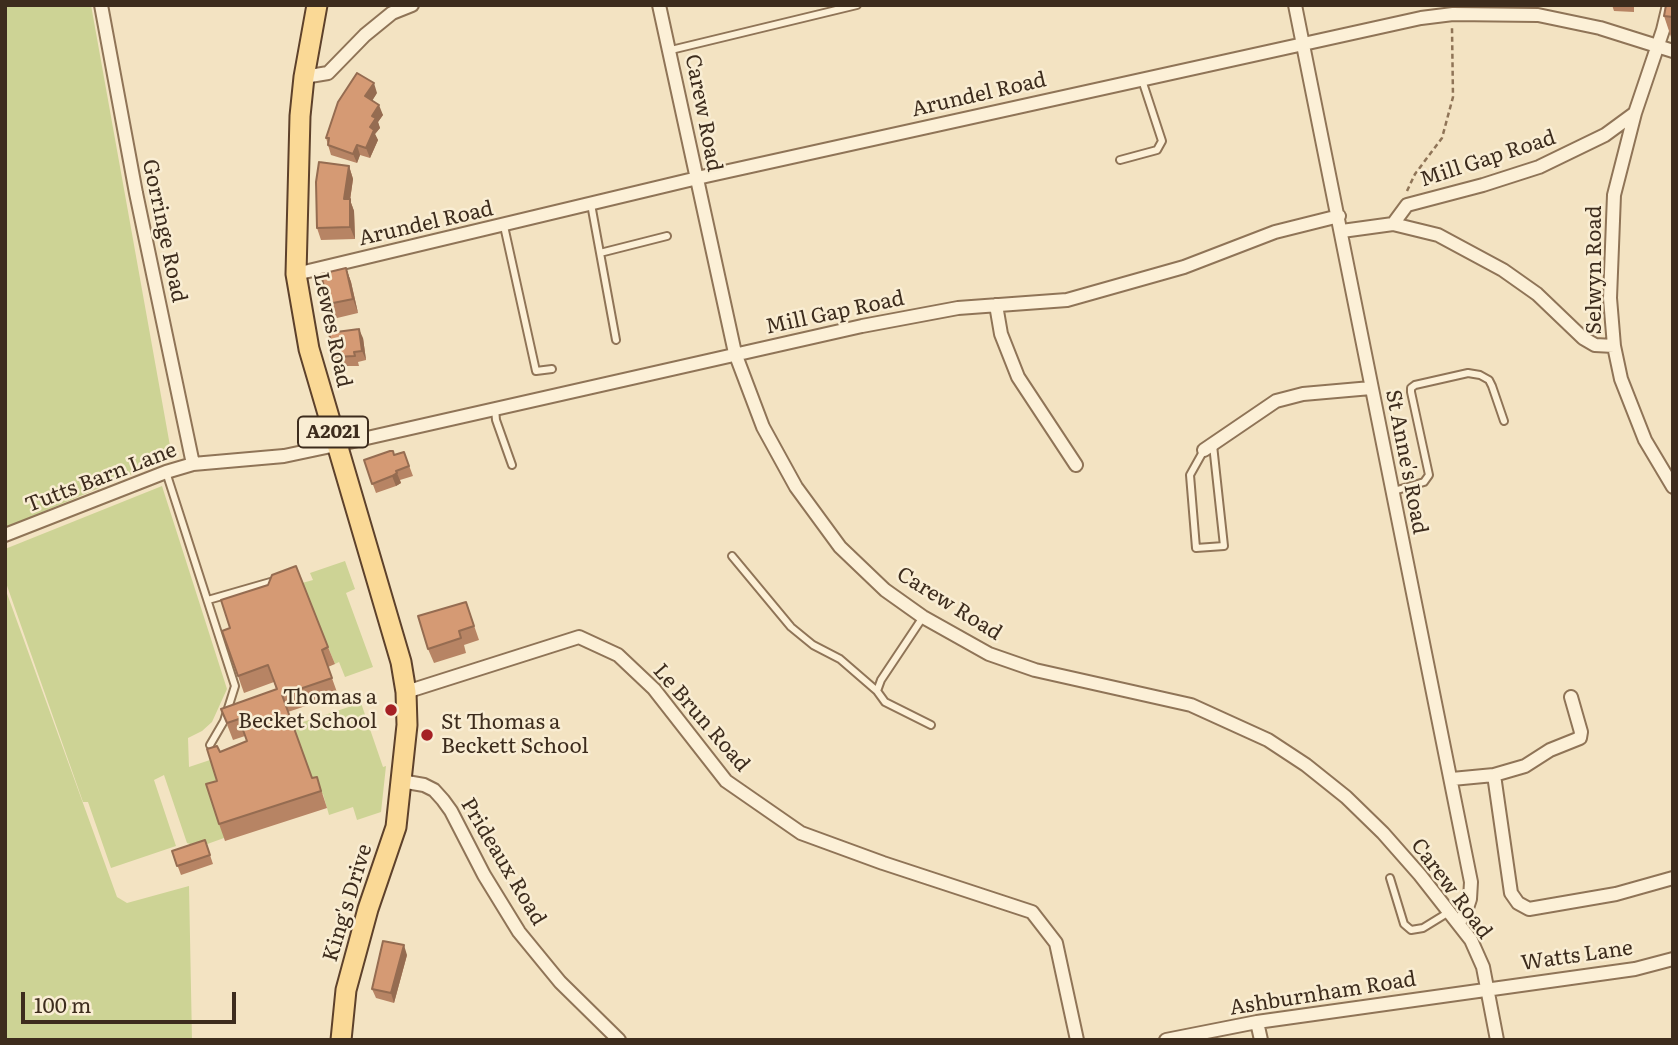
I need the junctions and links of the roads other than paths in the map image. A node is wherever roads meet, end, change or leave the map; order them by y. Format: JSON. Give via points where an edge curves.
{"nodes":[{"id":1,"x":101,"y":5,"type":"edge"},
{"id":2,"x":317,"y":5,"type":"edge"},
{"id":3,"x":412,"y":5,"type":"edge"},
{"id":4,"x":659,"y":5,"type":"edge"},
{"id":5,"x":857,"y":5,"type":"edge"},
{"id":6,"x":1295,"y":5,"type":"edge"},
{"id":7,"x":1669,"y":5,"type":"edge"},
{"id":8,"x":1453,"y":10,"type":"edge"},
{"id":9,"x":1303,"y":44,"type":"junction"},
{"id":10,"x":1658,"y":46,"type":"junction"},
{"id":11,"x":671,"y":50,"type":"junction"},
{"id":12,"x":1673,"y":51,"type":"edge"},
{"id":13,"x":304,"y":77,"type":"junction"},
{"id":14,"x":1142,"y":79,"type":"junction"},
{"id":15,"x":1635,"y":113,"type":"junction"},
{"id":16,"x":1120,"y":160,"type":"dead end"},
{"id":17,"x":696,"y":178,"type":"junction"},
{"id":18,"x":590,"y":202,"type":"junction"},
{"id":19,"x":1339,"y":216,"type":"junction"},
{"id":20,"x":1393,"y":224,"type":"junction"},
{"id":21,"x":504,"y":226,"type":"junction"},
{"id":22,"x":1342,"y":231,"type":"junction"},
{"id":23,"x":667,"y":236,"type":"dead end"},
{"id":24,"x":600,"y":253,"type":"junction"},
{"id":25,"x":296,"y":274,"type":"junction"},
{"id":26,"x":996,"y":305,"type":"junction"},
{"id":27,"x":616,"y":340,"type":"dead end"},
{"id":28,"x":1615,"y":346,"type":"junction"},
{"id":29,"x":735,"y":353,"type":"junction"},
{"id":30,"x":552,"y":369,"type":"dead end"},
{"id":31,"x":1371,"y":388,"type":"junction"},
{"id":32,"x":495,"y":407,"type":"junction"},
{"id":33,"x":1504,"y":421,"type":"dead end"},
{"id":34,"x":336,"y":445,"type":"junction"},
{"id":35,"x":1208,"y":446,"type":"junction"},
{"id":36,"x":193,"y":464,"type":"junction"},
{"id":37,"x":512,"y":465,"type":"dead end"},
{"id":38,"x":1076,"y":465,"type":"dead end"},
{"id":39,"x":166,"y":472,"type":"junction"},
{"id":40,"x":1673,"y":487,"type":"edge"},
{"id":41,"x":1392,"y":492,"type":"junction"},
{"id":42,"x":5,"y":535,"type":"edge"},
{"id":43,"x":732,"y":556,"type":"dead end"},
{"id":44,"x":286,"y":578,"type":"edge"},
{"id":45,"x":208,"y":600,"type":"junction"},
{"id":46,"x":923,"y":617,"type":"junction"},
{"id":47,"x":877,"y":691,"type":"junction"},
{"id":48,"x":406,"y":692,"type":"junction"},
{"id":49,"x":1571,"y":697,"type":"dead end"},
{"id":50,"x":931,"y":725,"type":"dead end"},
{"id":51,"x":210,"y":745,"type":"edge"},
{"id":52,"x":1494,"y":775,"type":"junction"},
{"id":53,"x":1452,"y":779,"type":"junction"},
{"id":54,"x":401,"y":781,"type":"junction"},
{"id":55,"x":1390,"y":877,"type":"dead end"},
{"id":56,"x":1673,"y":878,"type":"edge"},
{"id":57,"x":1449,"y":912,"type":"junction"},
{"id":58,"x":1458,"y":923,"type":"junction"},
{"id":59,"x":1673,"y":959,"type":"edge"},
{"id":60,"x":1486,"y":988,"type":"junction"},
{"id":61,"x":1257,"y":1022,"type":"junction"},
{"id":62,"x":341,"y":1040,"type":"edge"},
{"id":63,"x":619,"y":1040,"type":"edge"},
{"id":64,"x":1077,"y":1040,"type":"edge"},
{"id":65,"x":1166,"y":1040,"type":"edge"},
{"id":66,"x":1261,"y":1040,"type":"edge"},
{"id":67,"x":1497,"y":1040,"type":"edge"}],
"edges":[{"from":1,"to":36,"type":"street","name":"Gorringe Road"},
{"from":2,"to":13,"type":"main road","name":"Lewes Road","number":"A2021"},
{"from":3,"to":13,"type":"street","via":[[365,35],[328,73]]},
{"from":4,"to":11,"type":"street","name":"Carew Road"},
{"from":5,"to":11,"type":"lane"},
{"from":6,"to":9,"type":"street","name":"St Anne's Road"},
{"from":7,"to":10,"type":"street","name":"Selwyn Road"},
{"from":8,"to":9,"type":"street","name":"Arundel Road"},
{"from":8,"to":10,"type":"street","name":"Arundel Road","via":[[1538,15]]},
{"from":9,"to":14,"type":"street","name":"Arundel Road"},
{"from":9,"to":19,"type":"street","name":"St Anne's Road"},
{"from":10,"to":12,"type":"street","name":"Arundel Road"},
{"from":10,"to":15,"type":"street","name":"Selwyn Road"},
{"from":11,"to":17,"type":"street","name":"Carew Road"},
{"from":13,"to":25,"type":"main road","name":"Lewes Road","number":"A2021"},
{"from":14,"to":16,"type":"lane","via":[[1162,141],[1157,150]]},
{"from":14,"to":17,"type":"street","name":"Arundel Road"},
{"from":15,"to":20,"type":"street","name":"Mill Gap Road","via":[[1605,135],[1539,167],[1408,205]]},
{"from":15,"to":28,"type":"street","name":"Selwyn Road","via":[[1614,195],[1610,298]]},
{"from":17,"to":18,"type":"street","name":"Arundel Road"},
{"from":17,"to":29,"type":"street","name":"Carew Road"},
{"from":18,"to":21,"type":"street","name":"Arundel Road"},
{"from":18,"to":24,"type":"lane"},
{"from":19,"to":22,"type":"street","name":"St Anne's Road"},
{"from":19,"to":26,"type":"street","name":"Mill Gap Road","via":[[1275,232],[1184,267],[1067,300]]},
{"from":20,"to":22,"type":"street"},
{"from":20,"to":28,"type":"street","via":[[1438,235],[1467,250],[1537,294],[1583,338],[1595,345]]},
{"from":21,"to":25,"type":"street","name":"Arundel Road"},
{"from":21,"to":30,"type":"lane","via":[[536,371]]},
{"from":22,"to":31,"type":"street","name":"St Anne's Road"},
{"from":23,"to":24,"type":"lane"},
{"from":24,"to":27,"type":"lane"},
{"from":25,"to":34,"type":"main road","name":"Lewes Road","number":"A2021","via":[[309,349]]},
{"from":26,"to":29,"type":"street","name":"Mill Gap Road","via":[[876,323]]},
{"from":26,"to":38,"type":"street","via":[[1001,334],[1018,377]]},
{"from":28,"to":40,"type":"street","name":"Selwyn Road","via":[[1630,407]]},
{"from":29,"to":32,"type":"street","name":"Mill Gap Road"},
{"from":29,"to":46,"type":"street","name":"Carew Road","via":[[763,427],[796,488],[840,547],[885,590]]},
{"from":31,"to":35,"type":"street","via":[[1276,401]]},
{"from":31,"to":41,"type":"street","name":"St Anne's Road"},
{"from":32,"to":34,"type":"street","name":"Mill Gap Road"},
{"from":32,"to":37,"type":"lane"},
{"from":33,"to":41,"type":"lane","via":[[1489,380],[1480,375],[1468,373],[1411,387],[1429,475],[1424,482]]},
{"from":34,"to":36,"type":"street","name":"Tutts Barn Lane","via":[[284,456]]},
{"from":34,"to":48,"type":"main road","name":"Lewes Road","number":"A2021"},
{"from":35,"to":35,"type":"lane","via":[[1224,546],[1196,548],[1190,475]]},
{"from":36,"to":39,"type":"street","name":"Tutts Barn Lane"},
{"from":39,"to":42,"type":"street","name":"Tutts Barn Lane"},
{"from":39,"to":45,"type":"lane"},
{"from":41,"to":53,"type":"street","name":"St Anne's Road"},
{"from":43,"to":47,"type":"lane","via":[[791,627],[840,659]]},
{"from":44,"to":45,"type":"lane"},
{"from":45,"to":51,"type":"lane","via":[[236,686]]},
{"from":46,"to":47,"type":"lane"},
{"from":46,"to":57,"type":"street","name":"Carew Road","via":[[989,654],[1035,670],[1191,705],[1268,740],[1346,797],[1383,833]]},
{"from":47,"to":50,"type":"lane","via":[[885,702]]},
{"from":48,"to":54,"type":"main road","name":"Lewes Road","number":"A2021"},
{"from":48,"to":64,"type":"street","name":"Le Brun Road","via":[[579,637],[618,655],[654,689],[726,780],[801,833],[1032,912],[1056,943]]},
{"from":49,"to":52,"type":"street","via":[[1580,738],[1525,766]]},
{"from":52,"to":53,"type":"street"},
{"from":52,"to":56,"type":"street","via":[[1511,893],[1518,903],[1529,909],[1616,894]]},
{"from":53,"to":58,"type":"street","name":"St Anne's Road","via":[[1471,883],[1470,899]]},
{"from":54,"to":62,"type":"main road","name":"King's Drive","number":"A2021","via":[[396,827],[346,990]]},
{"from":54,"to":63,"type":"street","name":"Prideaux Road","via":[[424,785],[443,800],[519,932],[560,982]]},
{"from":55,"to":57,"type":"lane","via":[[1404,924],[1411,930]]},
{"from":57,"to":58,"type":"street","name":"Carew Road"},
{"from":58,"to":60,"type":"street","name":"Carew Road","via":[[1478,955]]},
{"from":59,"to":60,"type":"street","name":"Watts Lane","via":[[1634,969]]},
{"from":60,"to":61,"type":"street","name":"Ashburnham Road"},
{"from":60,"to":67,"type":"street","name":"Carew Road"},
{"from":61,"to":65,"type":"street","name":"Ashburnham Road"},
{"from":61,"to":66,"type":"street"}]}
